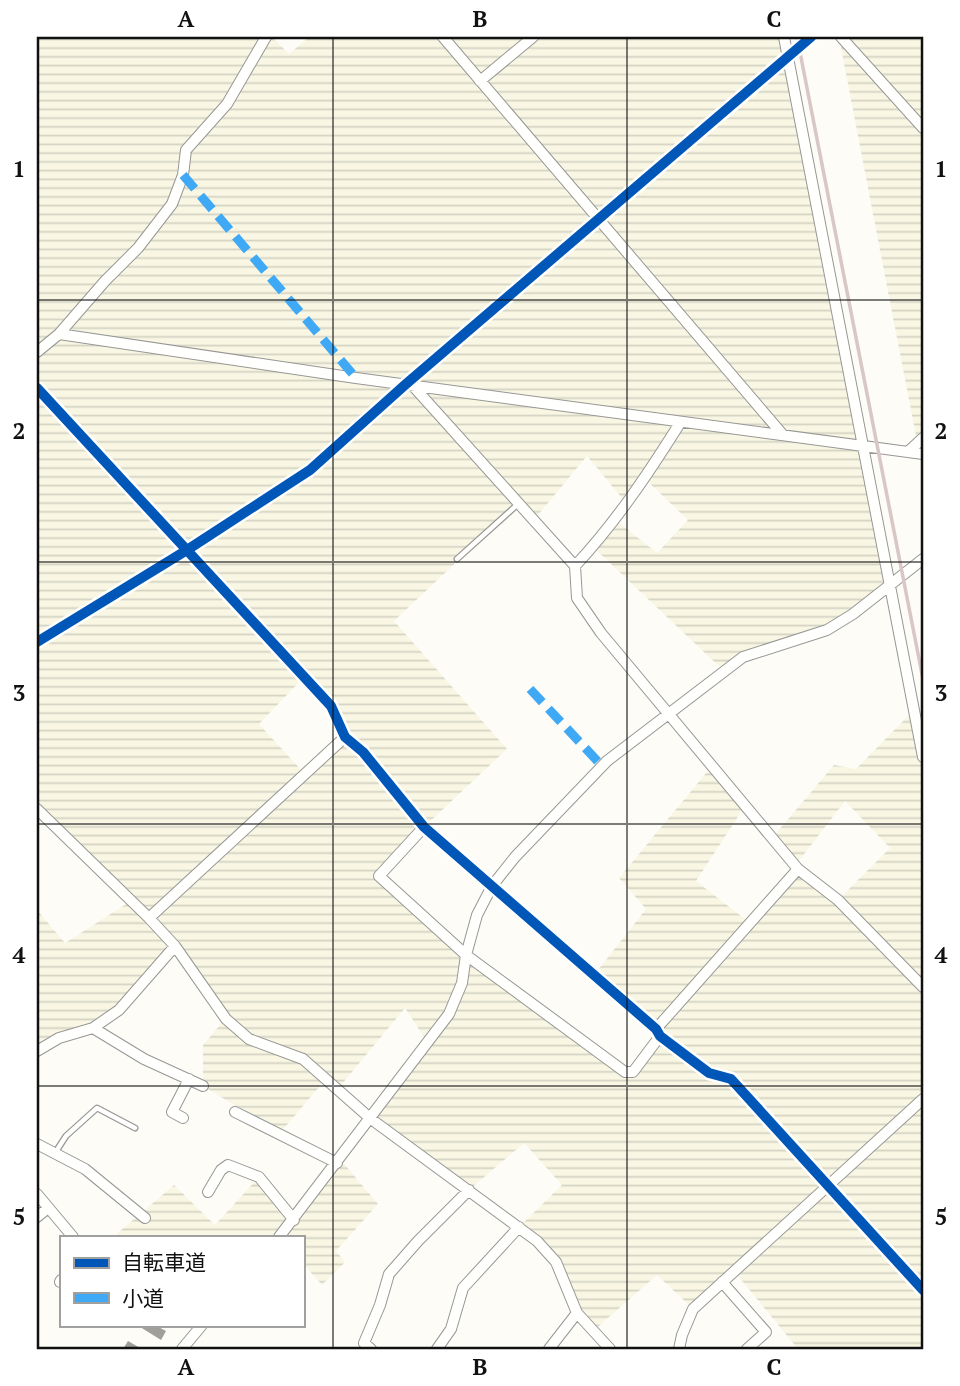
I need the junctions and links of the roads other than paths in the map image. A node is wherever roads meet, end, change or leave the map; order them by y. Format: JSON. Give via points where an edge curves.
{"nodes":[{"id":1,"x":267,"y":37,"type":"edge"},
{"id":2,"x":443,"y":37,"type":"edge"},
{"id":3,"x":533,"y":37,"type":"edge"},
{"id":4,"x":784,"y":37,"type":"edge"},
{"id":5,"x":811,"y":37,"type":"edge"},
{"id":6,"x":841,"y":37,"type":"edge"},
{"id":7,"x":788,"y":56,"type":"junction"},
{"id":8,"x":480,"y":81,"type":"junction"},
{"id":9,"x":923,"y":128,"type":"edge"},
{"id":10,"x":598,"y":218,"type":"junction"},
{"id":11,"x":60,"y":334,"type":"junction"},
{"id":12,"x":37,"y":352,"type":"edge"},
{"id":13,"x":410,"y":385,"type":"junction"},
{"id":14,"x":37,"y":388,"type":"edge"},
{"id":15,"x":680,"y":423,"type":"junction"},
{"id":16,"x":783,"y":435,"type":"junction"},
{"id":17,"x":923,"y":438,"type":"edge"},
{"id":18,"x":863,"y":447,"type":"junction"},
{"id":19,"x":909,"y":451,"type":"junction"},
{"id":20,"x":923,"y":454,"type":"edge"},
{"id":21,"x":518,"y":504,"type":"junction"},
{"id":22,"x":187,"y":550,"type":"junction"},
{"id":23,"x":457,"y":559,"type":"dead end"},
{"id":24,"x":923,"y":559,"type":"edge"},
{"id":25,"x":575,"y":566,"type":"junction"},
{"id":26,"x":891,"y":586,"type":"junction"},
{"id":27,"x":37,"y":642,"type":"edge"},
{"id":28,"x":668,"y":714,"type":"junction"},
{"id":29,"x":345,"y":737,"type":"junction"},
{"id":30,"x":923,"y":757,"type":"edge"},
{"id":31,"x":37,"y":809,"type":"edge"},
{"id":32,"x":424,"y":827,"type":"junction"},
{"id":33,"x":798,"y":869,"type":"junction"},
{"id":34,"x":492,"y":886,"type":"junction"},
{"id":35,"x":149,"y":918,"type":"junction"},
{"id":36,"x":175,"y":946,"type":"junction"},
{"id":37,"x":466,"y":955,"type":"junction"},
{"id":38,"x":923,"y":987,"type":"edge"},
{"id":39,"x":93,"y":1028,"type":"junction"},
{"id":40,"x":658,"y":1033,"type":"junction"},
{"id":41,"x":37,"y":1051,"type":"edge"},
{"id":42,"x":190,"y":1079,"type":"junction"},
{"id":43,"x":203,"y":1086,"type":"dead end"},
{"id":44,"x":923,"y":1098,"type":"edge"},
{"id":45,"x":235,"y":1112,"type":"dead end"},
{"id":46,"x":183,"y":1118,"type":"dead end"},
{"id":47,"x":370,"y":1119,"type":"junction"},
{"id":48,"x":135,"y":1128,"type":"dead end"},
{"id":49,"x":38,"y":1147,"type":"edge"},
{"id":50,"x":54,"y":1153,"type":"junction"},
{"id":51,"x":337,"y":1163,"type":"junction"},
{"id":52,"x":826,"y":1185,"type":"junction"},
{"id":53,"x":469,"y":1190,"type":"junction"},
{"id":54,"x":208,"y":1192,"type":"dead end"},
{"id":55,"x":37,"y":1194,"type":"edge"},
{"id":56,"x":48,"y":1208,"type":"junction"},
{"id":57,"x":37,"y":1217,"type":"edge"},
{"id":58,"x":145,"y":1218,"type":"dead end"},
{"id":59,"x":294,"y":1220,"type":"junction"},
{"id":60,"x":519,"y":1227,"type":"junction"},
{"id":61,"x":71,"y":1236,"type":"edge"},
{"id":62,"x":279,"y":1236,"type":"edge"},
{"id":63,"x":722,"y":1282,"type":"junction"},
{"id":64,"x":923,"y":1290,"type":"edge"},
{"id":65,"x":577,"y":1313,"type":"junction"},
{"id":66,"x":201,"y":1326,"type":"edge"},
{"id":67,"x":182,"y":1349,"type":"edge"},
{"id":68,"x":371,"y":1349,"type":"edge"},
{"id":69,"x":437,"y":1349,"type":"edge"},
{"id":70,"x":549,"y":1349,"type":"edge"},
{"id":71,"x":610,"y":1349,"type":"edge"},
{"id":72,"x":679,"y":1349,"type":"edge"},
{"id":73,"x":747,"y":1349,"type":"edge"}],
"edges":[{"from":1,"to":11,"type":"street","via":[[227,104],[186,150],[172,204]]},
{"from":2,"to":8,"type":"street"},
{"from":3,"to":8,"type":"street"},
{"from":4,"to":7,"type":"street"},
{"from":5,"to":7,"type":"street"},
{"from":6,"to":9,"type":"street"},
{"from":7,"to":10,"type":"street"},
{"from":7,"to":18,"type":"street"},
{"from":8,"to":10,"type":"street"},
{"from":10,"to":13,"type":"street"},
{"from":10,"to":16,"type":"street"},
{"from":11,"to":12,"type":"street"},
{"from":11,"to":13,"type":"street"},
{"from":13,"to":15,"type":"street"},
{"from":13,"to":21,"type":"street"},
{"from":13,"to":22,"type":"street","via":[[310,470]]},
{"from":14,"to":22,"type":"street"},
{"from":15,"to":16,"type":"street"},
{"from":15,"to":25,"type":"street","via":[[616,520]]},
{"from":16,"to":18,"type":"street"},
{"from":17,"to":19,"type":"street"},
{"from":18,"to":19,"type":"street"},
{"from":18,"to":26,"type":"street"},
{"from":19,"to":20,"type":"street"},
{"from":21,"to":23,"type":"lane"},
{"from":21,"to":25,"type":"street"},
{"from":22,"to":27,"type":"street"},
{"from":22,"to":29,"type":"street","via":[[331,706]]},
{"from":24,"to":26,"type":"street"},
{"from":25,"to":28,"type":"street","via":[[575,590],[582,606]]},
{"from":26,"to":28,"type":"street","via":[[827,630],[743,657]]},
{"from":26,"to":30,"type":"street"},
{"from":28,"to":33,"type":"street"},
{"from":28,"to":34,"type":"street","via":[[607,761]]},
{"from":29,"to":32,"type":"street","via":[[363,752]]},
{"from":29,"to":35,"type":"street"},
{"from":31,"to":35,"type":"street"},
{"from":32,"to":34,"type":"street"},
{"from":32,"to":37,"type":"street","via":[[380,876]]},
{"from":33,"to":38,"type":"street","via":[[838,900]]},
{"from":33,"to":40,"type":"street"},
{"from":34,"to":37,"type":"street","via":[[477,915]]},
{"from":34,"to":40,"type":"street"},
{"from":35,"to":36,"type":"street"},
{"from":36,"to":39,"type":"street","via":[[119,1010]]},
{"from":36,"to":47,"type":"street","via":[[226,1019],[249,1039],[303,1059]]},
{"from":37,"to":40,"type":"street","via":[[625,1072],[633,1072]]},
{"from":37,"to":47,"type":"street","via":[[462,984],[449,1014]]},
{"from":39,"to":41,"type":"street","via":[[59,1038]]},
{"from":39,"to":42,"type":"street","via":[[144,1059]]},
{"from":40,"to":52,"type":"street","via":[[709,1073],[731,1079]]},
{"from":42,"to":43,"type":"street"},
{"from":42,"to":46,"type":"street","via":[[172,1112]]},
{"from":44,"to":52,"type":"street"},
{"from":45,"to":51,"type":"street"},
{"from":47,"to":51,"type":"street"},
{"from":47,"to":53,"type":"street"},
{"from":48,"to":50,"type":"lane","via":[[97,1108]]},
{"from":49,"to":50,"type":"street"},
{"from":50,"to":58,"type":"street","via":[[102,1181]]},
{"from":51,"to":59,"type":"street"},
{"from":52,"to":63,"type":"street"},
{"from":52,"to":64,"type":"street"},
{"from":53,"to":60,"type":"street"},
{"from":53,"to":68,"type":"street","via":[[389,1274],[364,1343]]},
{"from":54,"to":59,"type":"street","via":[[228,1165],[259,1177]]},
{"from":55,"to":56,"type":"street"},
{"from":56,"to":57,"type":"street"},
{"from":56,"to":61,"type":"street"},
{"from":59,"to":62,"type":"street"},
{"from":60,"to":65,"type":"street","via":[[556,1262]]},
{"from":60,"to":69,"type":"street","via":[[463,1289],[451,1329]]},
{"from":63,"to":72,"type":"street","via":[[693,1309]]},
{"from":63,"to":73,"type":"street","via":[[766,1332]]},
{"from":65,"to":70,"type":"street"},
{"from":65,"to":71,"type":"street"},
{"from":66,"to":67,"type":"street"}]}
